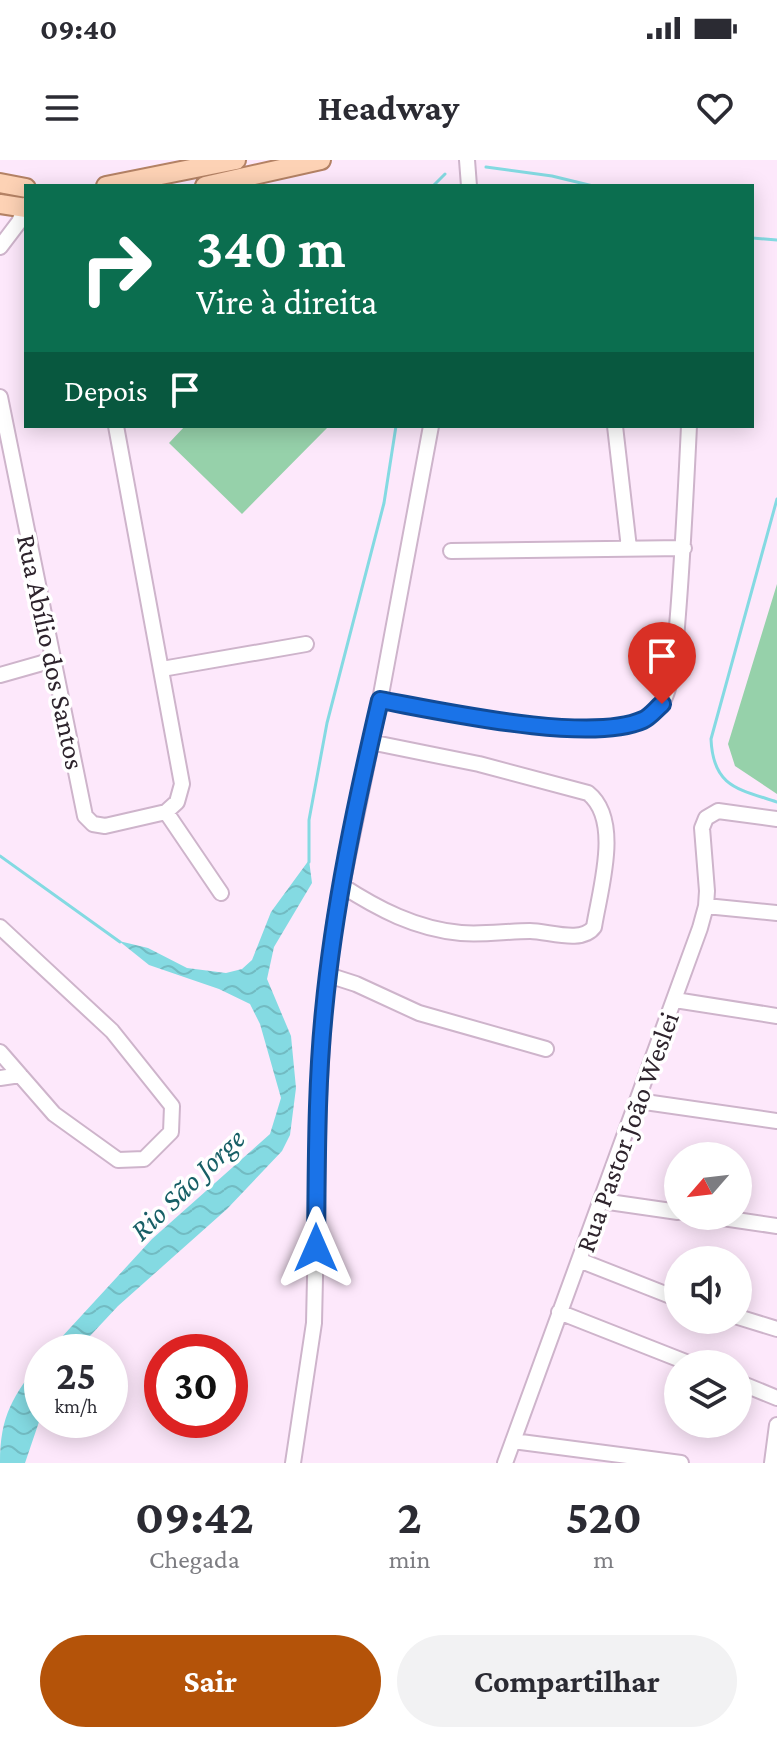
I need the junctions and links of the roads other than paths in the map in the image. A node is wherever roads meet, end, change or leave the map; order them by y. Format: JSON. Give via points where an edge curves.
{"nodes":[{"id":1,"x":236,"y":160,"type":"edge"},
{"id":2,"x":321,"y":160,"type":"edge"},
{"id":3,"x":467,"y":160,"type":"edge"},
{"id":4,"x":0,"y":183,"type":"edge"},
{"id":5,"x":116,"y":184,"type":"edge"},
{"id":6,"x":214,"y":184,"type":"edge"},
{"id":7,"x":469,"y":184,"type":"edge"},
{"id":8,"x":24,"y":188,"type":"edge"},
{"id":9,"x":0,"y":204,"type":"edge"},
{"id":10,"x":24,"y":215,"type":"edge"},
{"id":11,"x":24,"y":216,"type":"edge"},
{"id":12,"x":3,"y":243,"type":"edge"},
{"id":13,"x":0,"y":397,"type":"edge"},
{"id":14,"x":116,"y":428,"type":"edge"},
{"id":15,"x":431,"y":428,"type":"edge"},
{"id":16,"x":615,"y":428,"type":"edge"},
{"id":17,"x":689,"y":428,"type":"edge"},
{"id":18,"x":629,"y":548,"type":"junction"},
{"id":19,"x":684,"y":548,"type":"junction"},
{"id":20,"x":451,"y":551,"type":"dead end"},
{"id":21,"x":306,"y":644,"type":"dead end"},
{"id":22,"x":53,"y":660,"type":"junction"},
{"id":23,"x":162,"y":669,"type":"junction"},
{"id":24,"x":0,"y":675,"type":"edge"},
{"id":25,"x":380,"y":700,"type":"junction"},
{"id":26,"x":370,"y":742,"type":"junction"},
{"id":27,"x":166,"y":812,"type":"junction"},
{"id":28,"x":777,"y":819,"type":"edge"},
{"id":29,"x":341,"y":885,"type":"junction"},
{"id":30,"x":221,"y":893,"type":"dead end"},
{"id":31,"x":706,"y":906,"type":"junction"},
{"id":32,"x":777,"y":913,"type":"edge"},
{"id":33,"x":0,"y":927,"type":"edge"},
{"id":34,"x":328,"y":975,"type":"junction"},
{"id":35,"x":675,"y":1000,"type":"junction"},
{"id":36,"x":777,"y":1016,"type":"edge"},
{"id":37,"x":546,"y":1049,"type":"dead end"},
{"id":38,"x":0,"y":1052,"type":"edge"},
{"id":39,"x":20,"y":1075,"type":"junction"},
{"id":40,"x":0,"y":1078,"type":"edge"},
{"id":41,"x":638,"y":1101,"type":"junction"},
{"id":42,"x":777,"y":1121,"type":"edge"},
{"id":43,"x":602,"y":1201,"type":"junction"},
{"id":44,"x":664,"y":1210,"type":"edge"},
{"id":45,"x":752,"y":1222,"type":"edge"},
{"id":46,"x":777,"y":1226,"type":"edge"},
{"id":47,"x":579,"y":1260,"type":"junction"},
{"id":48,"x":664,"y":1293,"type":"edge"},
{"id":49,"x":559,"y":1312,"type":"junction"},
{"id":50,"x":752,"y":1321,"type":"edge"},
{"id":51,"x":777,"y":1329,"type":"edge"},
{"id":52,"x":664,"y":1353,"type":"edge"},
{"id":53,"x":752,"y":1388,"type":"edge"},
{"id":54,"x":777,"y":1398,"type":"edge"},
{"id":55,"x":777,"y":1425,"type":"edge"},
{"id":56,"x":513,"y":1441,"type":"junction"},
{"id":57,"x":293,"y":1463,"type":"edge"},
{"id":58,"x":505,"y":1463,"type":"edge"},
{"id":59,"x":681,"y":1463,"type":"edge"},
{"id":60,"x":772,"y":1463,"type":"edge"}],
"edges":[{"from":1,"to":5,"type":"main road"},
{"from":2,"to":6,"type":"main road"},
{"from":3,"to":7,"type":"street"},
{"from":4,"to":8,"type":"main road"},
{"from":9,"to":10,"type":"main road"},
{"from":11,"to":12,"type":"street"},
{"from":13,"to":22,"type":"street","name":"Rua Abílio dos Santos"},
{"from":14,"to":23,"type":"street"},
{"from":15,"to":25,"type":"street"},
{"from":16,"to":18,"type":"street"},
{"from":17,"to":19,"type":"street"},
{"from":18,"to":19,"type":"street"},
{"from":18,"to":20,"type":"street"},
{"from":19,"to":25,"type":"street","via":[[672,670],[662,704],[645,719],[609,729],[536,725]]},
{"from":21,"to":23,"type":"street"},
{"from":22,"to":24,"type":"street"},
{"from":22,"to":27,"type":"street","name":"Rua Abílio dos Santos","via":[[85,816],[105,826]]},
{"from":23,"to":27,"type":"street","via":[[182,784],[177,802]]},
{"from":25,"to":26,"type":"street"},
{"from":26,"to":29,"type":"street"},
{"from":26,"to":29,"type":"street","via":[[479,764],[588,793],[597,800],[606,825],[606,856],[594,927],[581,936],[459,933],[410,922]]},
{"from":27,"to":30,"type":"street"},
{"from":28,"to":31,"type":"street","name":"Rua Pastor João Weslei","via":[[728,812],[706,818]]},
{"from":29,"to":34,"type":"street"},
{"from":31,"to":32,"type":"street"},
{"from":31,"to":35,"type":"street","name":"Rua Pastor João Weslei"},
{"from":33,"to":39,"type":"street","via":[[112,1031],[172,1106],[171,1132],[144,1159],[118,1160],[54,1114]]},
{"from":34,"to":37,"type":"street","via":[[419,1013]]},
{"from":34,"to":57,"type":"street","via":[[315,1166],[314,1323]]},
{"from":35,"to":36,"type":"street"},
{"from":35,"to":41,"type":"street","name":"Rua Pastor João Weslei"},
{"from":38,"to":39,"type":"street"},
{"from":39,"to":40,"type":"street"},
{"from":41,"to":42,"type":"street"},
{"from":41,"to":43,"type":"street","name":"Rua Pastor João Weslei"},
{"from":43,"to":44,"type":"street"},
{"from":43,"to":47,"type":"street","name":"Rua Pastor João Weslei"},
{"from":45,"to":46,"type":"street"},
{"from":47,"to":48,"type":"street"},
{"from":47,"to":49,"type":"street","name":"Rua Pastor João Weslei"},
{"from":49,"to":52,"type":"street"},
{"from":49,"to":56,"type":"street","name":"Rua Pastor João Weslei"},
{"from":50,"to":51,"type":"street"},
{"from":53,"to":54,"type":"street"},
{"from":55,"to":60,"type":"street"},
{"from":56,"to":58,"type":"street","name":"Rua Pastor João Weslei"},
{"from":56,"to":59,"type":"street"}]}
